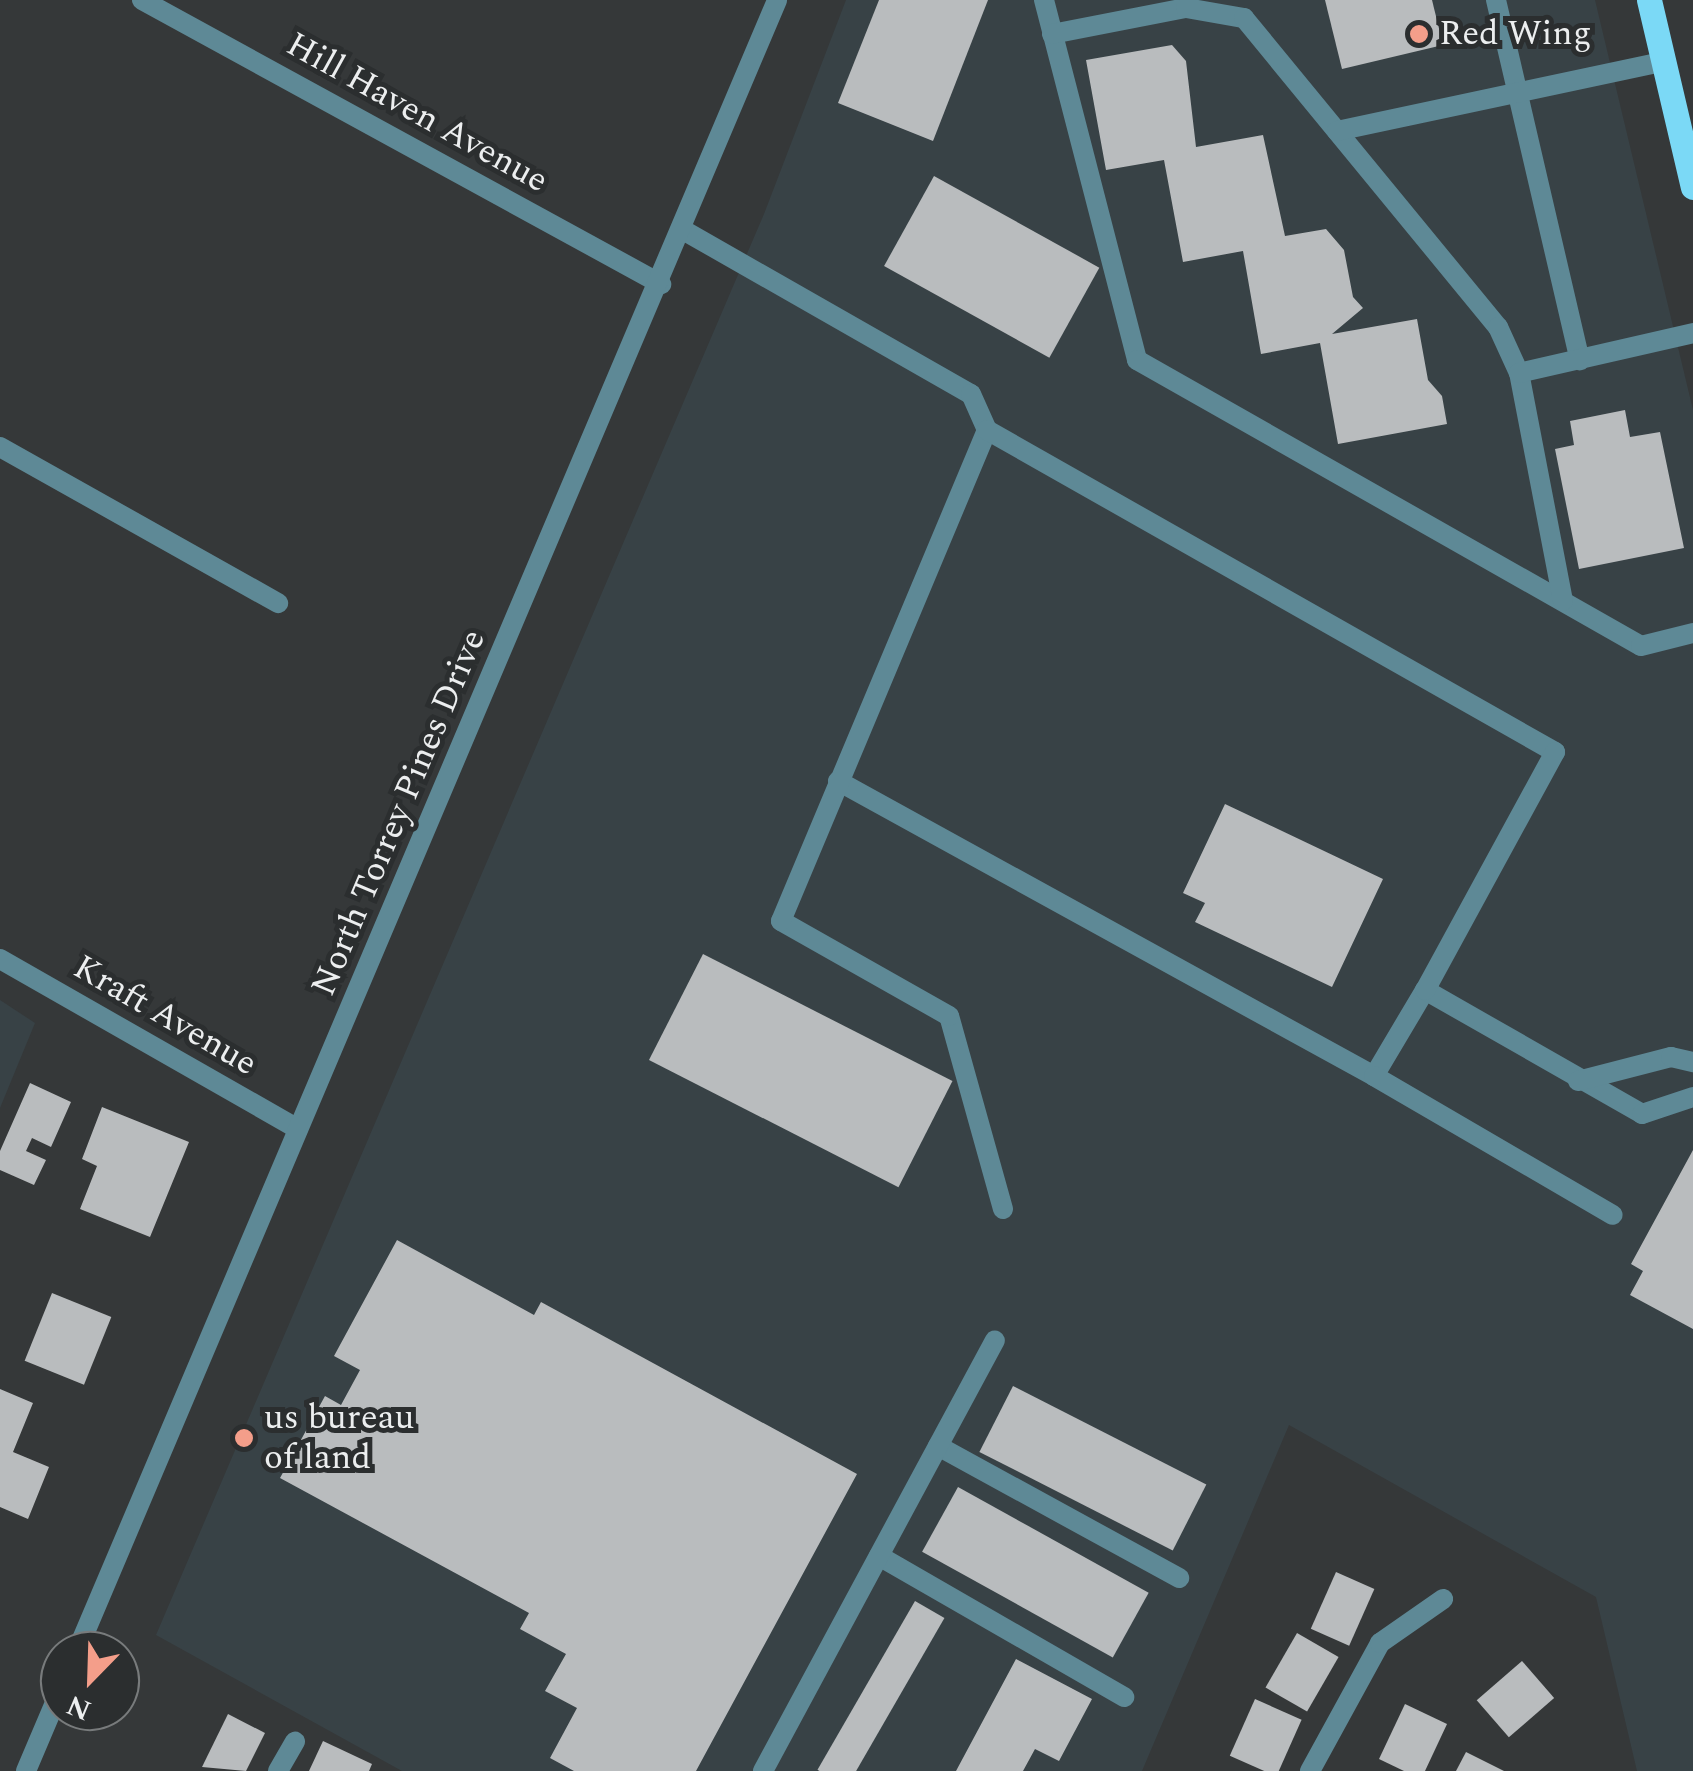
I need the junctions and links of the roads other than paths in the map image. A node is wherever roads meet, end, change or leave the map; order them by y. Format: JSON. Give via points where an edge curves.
{"nodes":[{"id":1,"x":142,"y":0,"type":"edge"},
{"id":2,"x":776,"y":0,"type":"edge"},
{"id":3,"x":1044,"y":0,"type":"edge"},
{"id":4,"x":1496,"y":0,"type":"edge"},
{"id":5,"x":1648,"y":0,"type":"edge"},
{"id":6,"x":1052,"y":34,"type":"junction"},
{"id":7,"x":1663,"y":62,"type":"junction"},
{"id":8,"x":1517,"y":92,"type":"junction"},
{"id":9,"x":1338,"y":131,"type":"junction"},
{"id":10,"x":1693,"y":187,"type":"edge"},
{"id":11,"x":682,"y":230,"type":"junction"},
{"id":12,"x":660,"y":284,"type":"junction"},
{"id":13,"x":1693,"y":334,"type":"edge"},
{"id":14,"x":1580,"y":360,"type":"junction"},
{"id":15,"x":1519,"y":372,"type":"junction"},
{"id":16,"x":987,"y":430,"type":"junction"},
{"id":17,"x":0,"y":448,"type":"edge"},
{"id":18,"x":1562,"y":601,"type":"junction"},
{"id":19,"x":278,"y":602,"type":"dead end"},
{"id":20,"x":1693,"y":634,"type":"edge"},
{"id":21,"x":838,"y":781,"type":"junction"},
{"id":22,"x":0,"y":959,"type":"edge"},
{"id":23,"x":1424,"y":990,"type":"junction"},
{"id":24,"x":1693,"y":1062,"type":"edge"},
{"id":25,"x":1374,"y":1076,"type":"junction"},
{"id":26,"x":1578,"y":1082,"type":"junction"},
{"id":27,"x":1693,"y":1097,"type":"edge"},
{"id":28,"x":298,"y":1129,"type":"junction"},
{"id":29,"x":1003,"y":1209,"type":"dead end"},
{"id":30,"x":1612,"y":1215,"type":"dead end"},
{"id":31,"x":994,"y":1340,"type":"dead end"},
{"id":32,"x":938,"y":1446,"type":"junction"},
{"id":33,"x":879,"y":1556,"type":"junction"},
{"id":34,"x":1179,"y":1578,"type":"dead end"},
{"id":35,"x":1443,"y":1599,"type":"dead end"},
{"id":36,"x":85,"y":1631,"type":"edge"},
{"id":37,"x":1124,"y":1697,"type":"dead end"},
{"id":38,"x":43,"y":1731,"type":"edge"},
{"id":39,"x":295,"y":1741,"type":"dead end"},
{"id":40,"x":26,"y":1771,"type":"edge"},
{"id":41,"x":278,"y":1771,"type":"edge"},
{"id":42,"x":764,"y":1771,"type":"edge"},
{"id":43,"x":1310,"y":1771,"type":"edge"}],
"edges":[{"from":1,"to":12,"type":"street","name":"Hill Haven Avenue"},
{"from":2,"to":11,"type":"street","name":"North Torrey Pines Drive"},
{"from":3,"to":6,"type":"street"},
{"from":4,"to":8,"type":"street"},
{"from":5,"to":7,"type":"main road"},
{"from":6,"to":9,"type":"street","via":[[1186,8],[1244,18]]},
{"from":6,"to":18,"type":"street","via":[[1137,360]]},
{"from":7,"to":8,"type":"street"},
{"from":7,"to":10,"type":"main road"},
{"from":8,"to":9,"type":"street"},
{"from":8,"to":14,"type":"street"},
{"from":9,"to":15,"type":"street","via":[[1498,327]]},
{"from":11,"to":12,"type":"street","name":"North Torrey Pines Drive"},
{"from":11,"to":16,"type":"street","via":[[972,394]]},
{"from":12,"to":28,"type":"street","name":"North Torrey Pines Drive"},
{"from":13,"to":14,"type":"street"},
{"from":14,"to":15,"type":"street"},
{"from":15,"to":18,"type":"street"},
{"from":16,"to":21,"type":"street"},
{"from":16,"to":23,"type":"street","via":[[1555,752]]},
{"from":17,"to":19,"type":"street"},
{"from":18,"to":20,"type":"street","via":[[1641,646]]},
{"from":21,"to":25,"type":"street"},
{"from":21,"to":29,"type":"street","via":[[780,921],[949,1016]]},
{"from":22,"to":28,"type":"street","name":"Kraft Avenue"},
{"from":23,"to":25,"type":"street"},
{"from":23,"to":26,"type":"street"},
{"from":24,"to":26,"type":"street","via":[[1671,1056]]},
{"from":25,"to":30,"type":"street"},
{"from":26,"to":27,"type":"street","via":[[1642,1114]]},
{"from":28,"to":36,"type":"street","name":"North Torrey Pines Drive"},
{"from":31,"to":32,"type":"street"},
{"from":32,"to":33,"type":"street"},
{"from":32,"to":34,"type":"street"},
{"from":33,"to":37,"type":"street"},
{"from":33,"to":42,"type":"street"},
{"from":35,"to":43,"type":"street","via":[[1380,1643]]},
{"from":38,"to":40,"type":"street"},
{"from":39,"to":41,"type":"street"}]}
